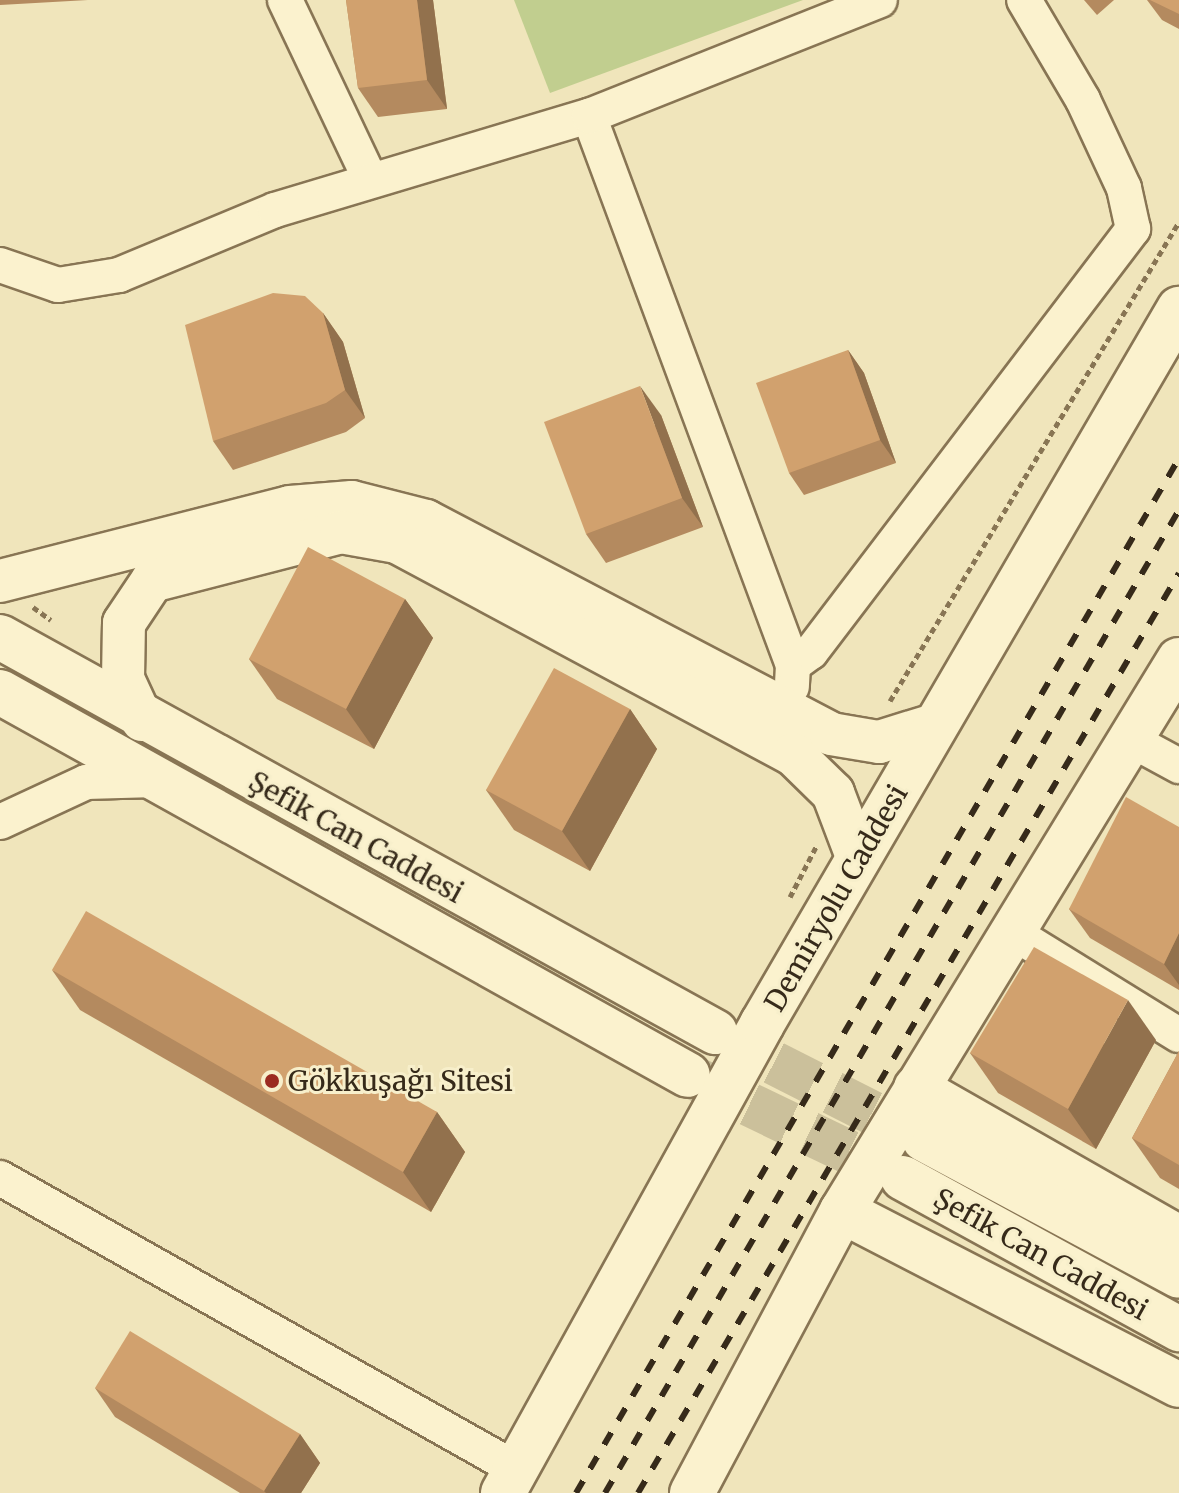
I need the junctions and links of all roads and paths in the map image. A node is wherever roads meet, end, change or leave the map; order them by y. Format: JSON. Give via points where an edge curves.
{"nodes":[{"id":1,"x":285,"y":0,"type":"edge"},
{"id":2,"x":880,"y":0,"type":"edge"},
{"id":3,"x":1024,"y":0,"type":"edge"},
{"id":4,"x":589,"y":116,"type":"junction"},
{"id":5,"x":370,"y":179,"type":"junction"},
{"id":6,"x":0,"y":265,"type":"edge"},
{"id":7,"x":1179,"y":309,"type":"edge"},
{"id":8,"x":0,"y":581,"type":"edge"},
{"id":9,"x":0,"y":637,"type":"edge"},
{"id":10,"x":1179,"y":660,"type":"edge"},
{"id":11,"x":793,"y":665,"type":"junction"},
{"id":12,"x":0,"y":692,"type":"edge"},
{"id":13,"x":789,"y":717,"type":"junction"},
{"id":14,"x":142,"y":720,"type":"junction"},
{"id":15,"x":937,"y":724,"type":"junction"},
{"id":16,"x":1131,"y":740,"type":"junction"},
{"id":17,"x":1179,"y":766,"type":"edge"},
{"id":18,"x":156,"y":780,"type":"junction"},
{"id":19,"x":0,"y":822,"type":"edge"},
{"id":20,"x":858,"y":859,"type":"junction"},
{"id":21,"x":1012,"y":932,"type":"junction"},
{"id":22,"x":715,"y":1032,"type":"tunnel mouth"},
{"id":23,"x":1179,"y":1035,"type":"edge"},
{"id":24,"x":688,"y":1075,"type":"tunnel mouth"},
{"id":25,"x":916,"y":1088,"type":"junction"},
{"id":26,"x":924,"y":1139,"type":"tunnel mouth"},
{"id":27,"x":0,"y":1178,"type":"edge"},
{"id":28,"x":903,"y":1178,"type":"tunnel mouth"},
{"id":29,"x":842,"y":1211,"type":"junction"},
{"id":30,"x":1179,"y":1238,"type":"edge"},
{"id":31,"x":1179,"y":1276,"type":"edge"},
{"id":32,"x":1179,"y":1329,"type":"edge"},
{"id":33,"x":1179,"y":1385,"type":"edge"},
{"id":34,"x":510,"y":1481,"type":"edge"},
{"id":35,"x":692,"y":1493,"type":"edge"}],
"edges":[{"from":1,"to":5,"type":"street"},
{"from":2,"to":4,"type":"street"},
{"from":3,"to":11,"type":"street","via":[[1083,100],[1124,188],[1133,229],[811,652]]},
{"from":4,"to":5,"type":"street"},
{"from":4,"to":11,"type":"street"},
{"from":5,"to":6,"type":"street","via":[[119,275],[58,285]]},
{"from":7,"to":15,"type":"main road","name":"Demiryolu Caddesi"},
{"from":8,"to":13,"type":"street","via":[[290,507],[352,502],[426,521]]},
{"from":9,"to":14,"type":"main road","name":"Şefik Can Caddesi"},
{"from":10,"to":16,"type":"main road"},
{"from":11,"to":13,"type":"street"},
{"from":12,"to":18,"type":"main road","name":"Şefik Can Caddesi"},
{"from":13,"to":15,"type":"street","via":[[879,742]]},
{"from":14,"to":20,"type":"street","via":[[123,679],[124,623],[152,581],[341,532],[397,542],[793,754],[833,793]]},
{"from":14,"to":22,"type":"main road","name":"Şefik Can Caddesi"},
{"from":15,"to":20,"type":"main road","name":"Demiryolu Caddesi"},
{"from":16,"to":17,"type":"street"},
{"from":16,"to":21,"type":"main road"},
{"from":18,"to":19,"type":"street","via":[[86,782]]},
{"from":18,"to":24,"type":"main road","name":"Şefik Can Caddesi"},
{"from":20,"to":34,"type":"main road","name":"Demiryolu Caddesi"},
{"from":21,"to":23,"type":"street"},
{"from":21,"to":25,"type":"main road"},
{"from":25,"to":29,"type":"main road"},
{"from":25,"to":30,"type":"main road"},
{"from":26,"to":31,"type":"main road","name":"Şefik Can Caddesi"},
{"from":27,"to":34,"type":"street"},
{"from":28,"to":32,"type":"main road","name":"Şefik Can Caddesi"},
{"from":29,"to":33,"type":"main road"},
{"from":29,"to":35,"type":"main road"}]}
